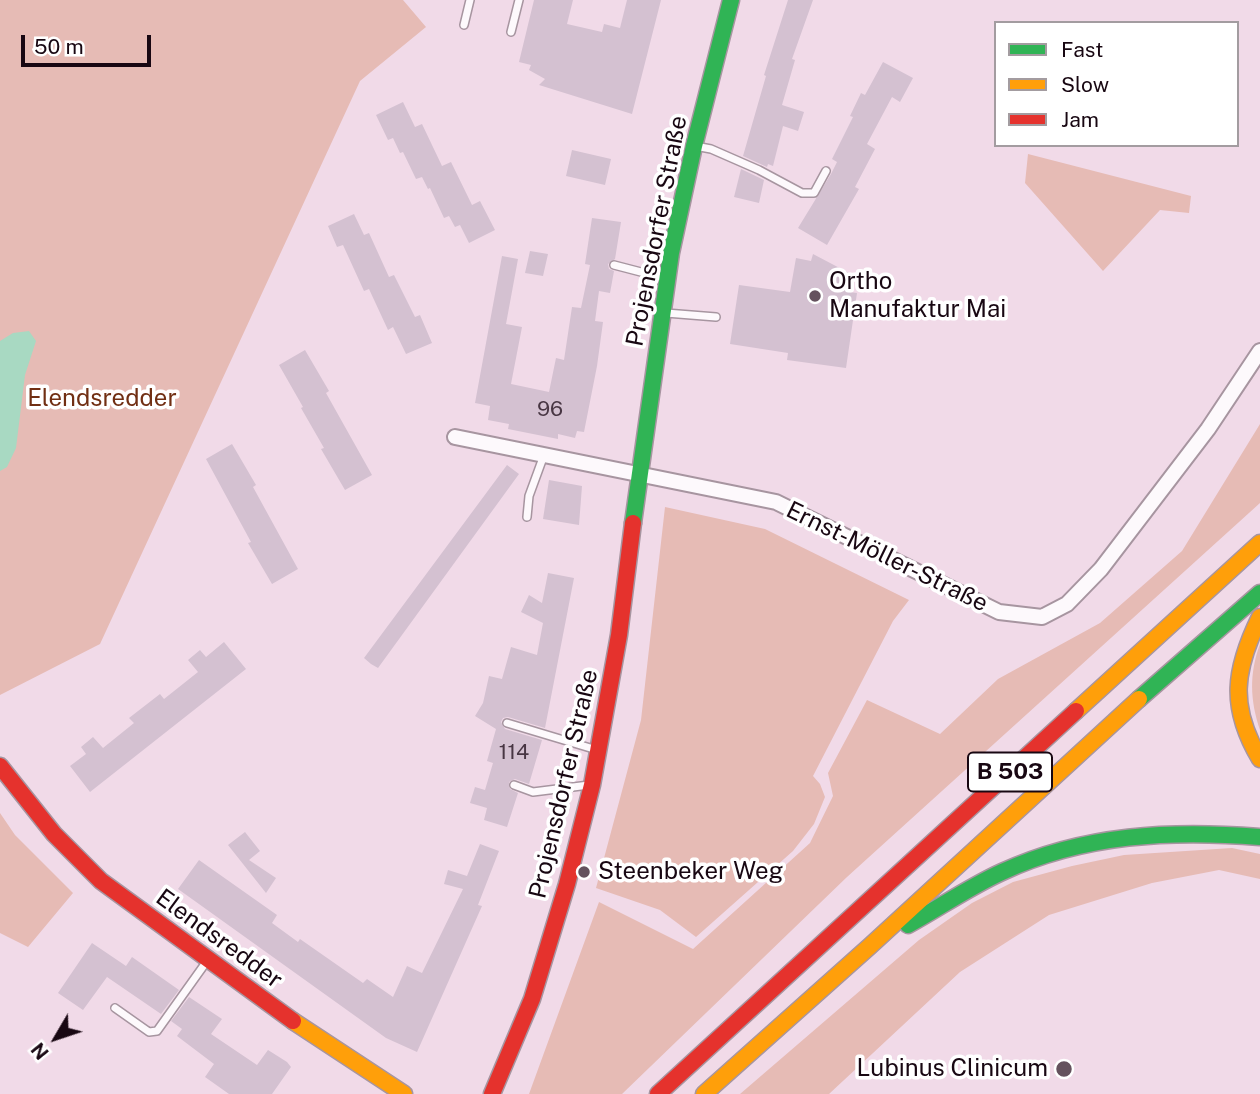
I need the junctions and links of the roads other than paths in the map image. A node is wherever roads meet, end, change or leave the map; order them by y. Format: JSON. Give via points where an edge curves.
{"nodes":[{"id":1,"x":470,"y":0,"type":"edge"},
{"id":2,"x":519,"y":0,"type":"edge"},
{"id":3,"x":732,"y":0,"type":"edge"},
{"id":4,"x":464,"y":25,"type":"dead end"},
{"id":5,"x":511,"y":33,"type":"dead end"},
{"id":6,"x":694,"y":146,"type":"junction"},
{"id":7,"x":826,"y":170,"type":"dead end"},
{"id":8,"x":614,"y":265,"type":"dead end"},
{"id":9,"x":667,"y":279,"type":"junction"},
{"id":10,"x":662,"y":312,"type":"junction"},
{"id":11,"x":716,"y":317,"type":"dead end"},
{"id":12,"x":1260,"y":351,"type":"edge"},
{"id":13,"x":454,"y":437,"type":"dead end"},
{"id":14,"x":544,"y":455,"type":"junction"},
{"id":15,"x":639,"y":474,"type":"junction"},
{"id":16,"x":527,"y":517,"type":"dead end"},
{"id":17,"x":1260,"y":527,"type":"edge"},
{"id":18,"x":1260,"y":543,"type":"edge"},
{"id":19,"x":1260,"y":593,"type":"edge"},
{"id":20,"x":1260,"y":617,"type":"edge"},
{"id":21,"x":1169,"y":624,"type":"junction"},
{"id":22,"x":507,"y":723,"type":"dead end"},
{"id":23,"x":599,"y":750,"type":"junction"},
{"id":24,"x":1260,"y":760,"type":"edge"},
{"id":25,"x":0,"y":766,"type":"edge"},
{"id":26,"x":514,"y":785,"type":"dead end"},
{"id":27,"x":592,"y":785,"type":"junction"},
{"id":28,"x":1260,"y":837,"type":"edge"},
{"id":29,"x":870,"y":946,"type":"junction"},
{"id":30,"x":207,"y":960,"type":"junction"},
{"id":31,"x":115,"y":1008,"type":"dead end"},
{"id":32,"x":404,"y":1094,"type":"edge"},
{"id":33,"x":492,"y":1094,"type":"edge"},
{"id":34,"x":658,"y":1094,"type":"edge"},
{"id":35,"x":704,"y":1094,"type":"edge"}],
"edges":[{"from":1,"to":4,"type":"lane"},
{"from":2,"to":5,"type":"lane"},
{"from":3,"to":6,"type":"main road","name":"Projensdorfer Straße"},
{"from":6,"to":7,"type":"lane","via":[[723,154],[805,194],[814,193]]},
{"from":6,"to":9,"type":"main road","name":"Projensdorfer Straße"},
{"from":8,"to":9,"type":"lane"},
{"from":9,"to":10,"type":"main road","name":"Projensdorfer Straße"},
{"from":10,"to":11,"type":"lane"},
{"from":10,"to":15,"type":"main road","name":"Projensdorfer Straße"},
{"from":12,"to":15,"type":"street","name":"Ernst-Möller-Straße","via":[[1208,429],[1101,569],[1067,604],[1042,617],[999,612],[776,502]]},
{"from":13,"to":14,"type":"street"},
{"from":14,"to":15,"type":"street"},
{"from":14,"to":16,"type":"lane","via":[[529,496]]},
{"from":15,"to":23,"type":"main road","name":"Projensdorfer Straße"},
{"from":17,"to":21,"type":"main road"},
{"from":18,"to":21,"type":"main road","number":"B 503"},
{"from":19,"to":29,"type":"main road","number":"B 503"},
{"from":20,"to":24,"type":"main road","via":[[1246,642],[1237,691],[1240,716]]},
{"from":21,"to":34,"type":"main road","number":"B 503"},
{"from":22,"to":23,"type":"lane"},
{"from":23,"to":27,"type":"main road","name":"Projensdorfer Straße"},
{"from":25,"to":30,"type":"main road","name":"Elendsredder","via":[[54,834],[101,881]]},
{"from":26,"to":27,"type":"lane","via":[[533,792]]},
{"from":27,"to":33,"type":"main road","name":"Projensdorfer Straße","via":[[532,999]]},
{"from":28,"to":29,"type":"main road","via":[[1168,831],[1065,848],[1004,871]]},
{"from":29,"to":35,"type":"main road","number":"B 503"},
{"from":30,"to":31,"type":"lane","via":[[157,1031],[149,1032]]},
{"from":30,"to":32,"type":"main road","name":"Elendsredder"}]}
